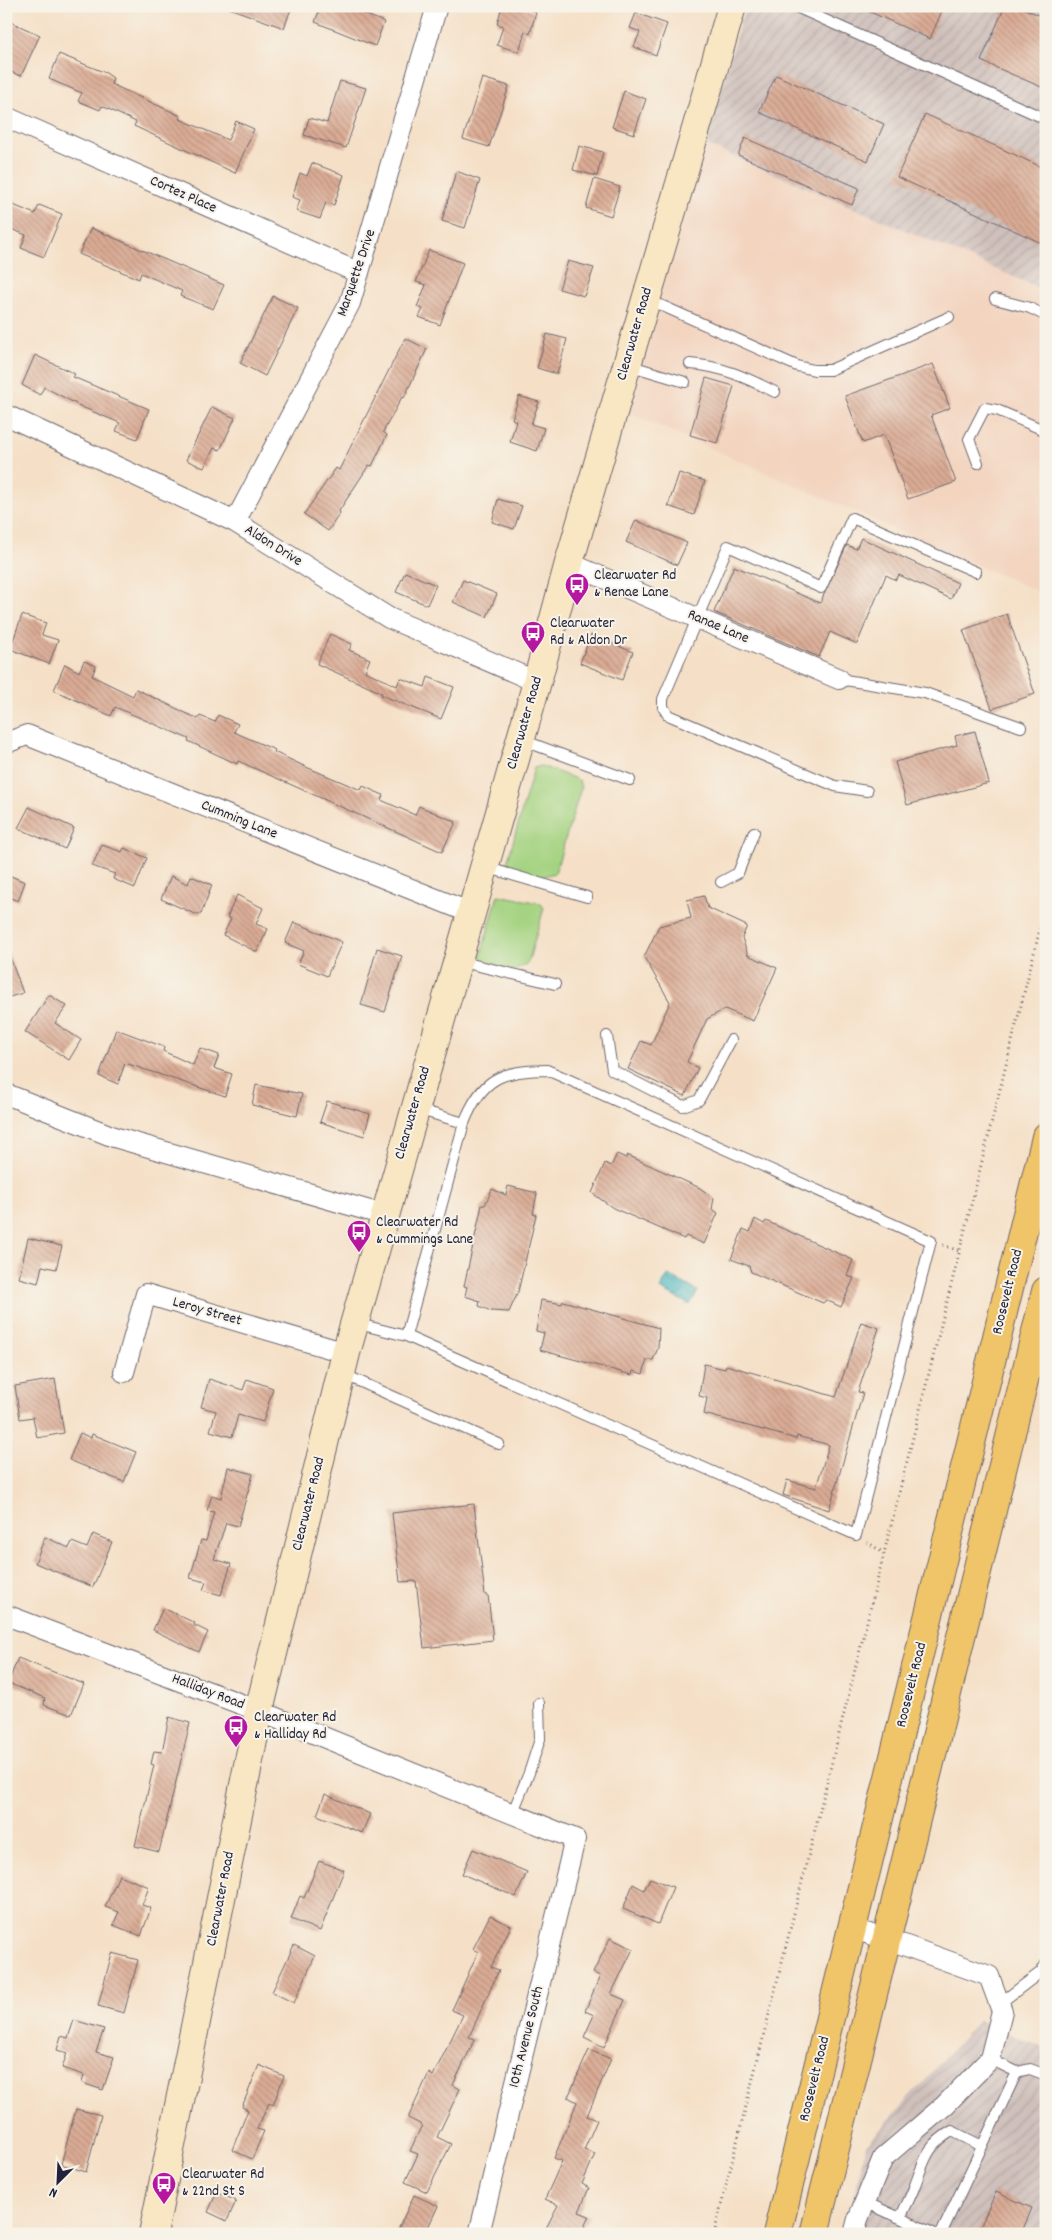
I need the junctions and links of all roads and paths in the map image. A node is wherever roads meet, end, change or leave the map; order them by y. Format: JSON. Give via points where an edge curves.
{"nodes":[{"id":1,"x":437,"y":6,"type":"edge"},
{"id":2,"x":732,"y":6,"type":"edge"},
{"id":3,"x":794,"y":6,"type":"edge"},
{"id":4,"x":6,"y":117,"type":"edge"},
{"id":5,"x":1046,"y":119,"type":"edge"},
{"id":6,"x":359,"y":273,"type":"junction"},
{"id":7,"x":646,"y":299,"type":"junction"},
{"id":8,"x":995,"y":299,"type":"dead end"},
{"id":9,"x":1046,"y":316,"type":"edge"},
{"id":10,"x":949,"y":317,"type":"dead end"},
{"id":11,"x":627,"y":364,"type":"junction"},
{"id":12,"x":690,"y":364,"type":"dead end"},
{"id":13,"x":685,"y":382,"type":"dead end"},
{"id":14,"x":776,"y":392,"type":"dead end"},
{"id":15,"x":6,"y":415,"type":"edge"},
{"id":16,"x":1046,"y":431,"type":"edge"},
{"id":17,"x":978,"y":463,"type":"dead end"},
{"id":18,"x":235,"y":522,"type":"junction"},
{"id":19,"x":569,"y":563,"type":"junction"},
{"id":20,"x":976,"y":572,"type":"dead end"},
{"id":21,"x":697,"y":618,"type":"junction"},
{"id":22,"x":839,"y":679,"type":"joint"},
{"id":23,"x":537,"y":682,"type":"junction"},
{"id":24,"x":1021,"y":727,"type":"dead end"},
{"id":25,"x":521,"y":740,"type":"junction"},
{"id":26,"x":6,"y":743,"type":"edge"},
{"id":27,"x":630,"y":780,"type":"dead end"},
{"id":28,"x":867,"y":791,"type":"dead end"},
{"id":29,"x":754,"y":832,"type":"dead end"},
{"id":30,"x":484,"y":867,"type":"junction"},
{"id":31,"x":721,"y":882,"type":"dead end"},
{"id":32,"x":587,"y":897,"type":"dead end"},
{"id":33,"x":1046,"y":905,"type":"edge"},
{"id":34,"x":471,"y":913,"type":"junction"},
{"id":35,"x":457,"y":961,"type":"junction"},
{"id":36,"x":555,"y":984,"type":"dead end"},
{"id":37,"x":608,"y":1036,"type":"dead end"},
{"id":38,"x":731,"y":1040,"type":"dead end"},
{"id":39,"x":6,"y":1094,"type":"edge"},
{"id":40,"x":415,"y":1108,"type":"junction"},
{"id":41,"x":464,"y":1123,"type":"junction"},
{"id":42,"x":1046,"y":1137,"type":"edge"},
{"id":43,"x":384,"y":1215,"type":"junction"},
{"id":44,"x":1045,"y":1296,"type":"edge"},
{"id":45,"x":354,"y":1322,"type":"junction"},
{"id":46,"x":406,"y":1336,"type":"junction"},
{"id":47,"x":1039,"y":1348,"type":"edge"},
{"id":48,"x":343,"y":1363,"type":"junction"},
{"id":49,"x":124,"y":1372,"type":"dead end"},
{"id":50,"x":499,"y":1444,"type":"dead end"},
{"id":51,"x":856,"y":1535,"type":"junction"},
{"id":52,"x":884,"y":1553,"type":"junction"},
{"id":53,"x":6,"y":1615,"type":"edge"},
{"id":54,"x":539,"y":1703,"type":"dead end"},
{"id":55,"x":259,"y":1711,"type":"junction"},
{"id":56,"x":512,"y":1814,"type":"junction"},
{"id":57,"x":575,"y":1840,"type":"joint"},
{"id":58,"x":852,"y":1929,"type":"junction"},
{"id":59,"x":887,"y":1939,"type":"junction"},
{"id":60,"x":1046,"y":1964,"type":"edge"},
{"id":61,"x":999,"y":2004,"type":"junction"},
{"id":62,"x":990,"y":2059,"type":"junction"},
{"id":63,"x":1016,"y":2072,"type":"junction"},
{"id":64,"x":1046,"y":2076,"type":"edge"},
{"id":65,"x":982,"y":2146,"type":"junction"},
{"id":66,"x":865,"y":2202,"type":"junction"},
{"id":67,"x":900,"y":2218,"type":"junction"},
{"id":68,"x":912,"y":2229,"type":"edge"},
{"id":69,"x":158,"y":2232,"type":"edge"},
{"id":70,"x":479,"y":2234,"type":"edge"},
{"id":71,"x":714,"y":2234,"type":"edge"},
{"id":72,"x":777,"y":2234,"type":"edge"},
{"id":73,"x":814,"y":2234,"type":"edge"},
{"id":74,"x":854,"y":2234,"type":"edge"},
{"id":75,"x":935,"y":2234,"type":"edge"},
{"id":76,"x":941,"y":2234,"type":"edge"}],
"edges":[{"from":1,"to":6,"type":"street","name":"Marquette Drive"},
{"from":2,"to":7,"type":"street","name":"Clearwater Road"},
{"from":3,"to":5,"type":"lane"},
{"from":4,"to":6,"type":"street","name":"Cortez Place"},
{"from":6,"to":18,"type":"street","name":"Marquette Drive","via":[[350,303]]},
{"from":7,"to":10,"type":"lane","via":[[797,366],[814,370],[830,370]]},
{"from":7,"to":11,"type":"street","name":"Clearwater Road"},
{"from":8,"to":9,"type":"lane","via":[[1030,308]]},
{"from":11,"to":13,"type":"lane"},
{"from":11,"to":19,"type":"street","name":"Clearwater Road"},
{"from":12,"to":14,"type":"lane","via":[[713,366]]},
{"from":15,"to":18,"type":"street","name":"Aldon Drive"},
{"from":16,"to":17,"type":"lane","via":[[985,408],[969,439]]},
{"from":18,"to":23,"type":"street","name":"Aldon Drive","via":[[389,618]]},
{"from":19,"to":21,"type":"street","name":"Ranae Lane"},
{"from":19,"to":23,"type":"street","name":"Clearwater Road"},
{"from":20,"to":21,"type":"lane","via":[[852,518],[821,588],[728,546]]},
{"from":21,"to":22,"type":"street","name":"Ranae Lane"},
{"from":21,"to":28,"type":"lane","via":[[662,699],[668,715],[836,786]]},
{"from":22,"to":24,"type":"lane","via":[[925,693]]},
{"from":23,"to":25,"type":"street","name":"Clearwater Road"},
{"from":25,"to":27,"type":"lane"},
{"from":25,"to":30,"type":"street","name":"Clearwater Road"},
{"from":26,"to":34,"type":"street","name":"Cumming Lane","via":[[28,735]]},
{"from":29,"to":31,"type":"lane","via":[[738,873]]},
{"from":30,"to":32,"type":"lane"},
{"from":30,"to":34,"type":"street","name":"Clearwater Road"},
{"from":33,"to":52,"type":"path"},
{"from":34,"to":35,"type":"street","name":"Clearwater Road"},
{"from":35,"to":36,"type":"lane"},
{"from":35,"to":40,"type":"street","name":"Clearwater Road"},
{"from":37,"to":38,"type":"lane","via":[[612,1070],[683,1106],[698,1100]]},
{"from":39,"to":43,"type":"street","via":[[114,1137]]},
{"from":40,"to":41,"type":"lane"},
{"from":40,"to":43,"type":"street","name":"Clearwater Road"},
{"from":41,"to":46,"type":"lane"},
{"from":41,"to":51,"type":"lane","via":[[472,1102],[483,1088],[500,1076],[523,1070],[548,1070],[931,1241]]},
{"from":42,"to":58,"type":"main road","name":"Roosevelt Road"},
{"from":43,"to":45,"type":"street","name":"Clearwater Road"},
{"from":44,"to":47,"type":"main road"},
{"from":45,"to":46,"type":"lane"},
{"from":45,"to":48,"type":"street","name":"Clearwater Road"},
{"from":46,"to":51,"type":"lane"},
{"from":47,"to":59,"type":"main road"},
{"from":48,"to":49,"type":"street","name":"Leroy Street","via":[[146,1294]]},
{"from":48,"to":50,"type":"lane"},
{"from":48,"to":55,"type":"street","name":"Clearwater Road"},
{"from":51,"to":52,"type":"path"},
{"from":52,"to":71,"type":"path"},
{"from":53,"to":55,"type":"street","name":"Halliday Road"},
{"from":54,"to":56,"type":"lane","via":[[540,1739]]},
{"from":55,"to":56,"type":"street","name":"Halliday Road"},
{"from":55,"to":69,"type":"street","name":"Clearwater Road"},
{"from":56,"to":57,"type":"street","name":"Halliday Road"},
{"from":57,"to":70,"type":"street","name":"10th Avenue South"},
{"from":58,"to":59,"type":"street"},
{"from":58,"to":72,"type":"main road","name":"Roosevelt Road"},
{"from":59,"to":61,"type":"street","via":[[989,1976]]},
{"from":59,"to":73,"type":"main road"},
{"from":60,"to":61,"type":"lane","via":[[1041,1972]]},
{"from":61,"to":62,"type":"street","via":[[1002,2011]]},
{"from":62,"to":63,"type":"lane"},
{"from":62,"to":66,"type":"street","via":[[945,2106],[883,2158]]},
{"from":63,"to":64,"type":"lane","via":[[1030,2069]]},
{"from":63,"to":65,"type":"lane"},
{"from":65,"to":67,"type":"lane","via":[[952,2131],[943,2136],[926,2154]]},
{"from":65,"to":76,"type":"lane"},
{"from":66,"to":67,"type":"lane"},
{"from":66,"to":74,"type":"street"},
{"from":67,"to":68,"type":"lane"},
{"from":68,"to":75,"type":"lane"}]}
